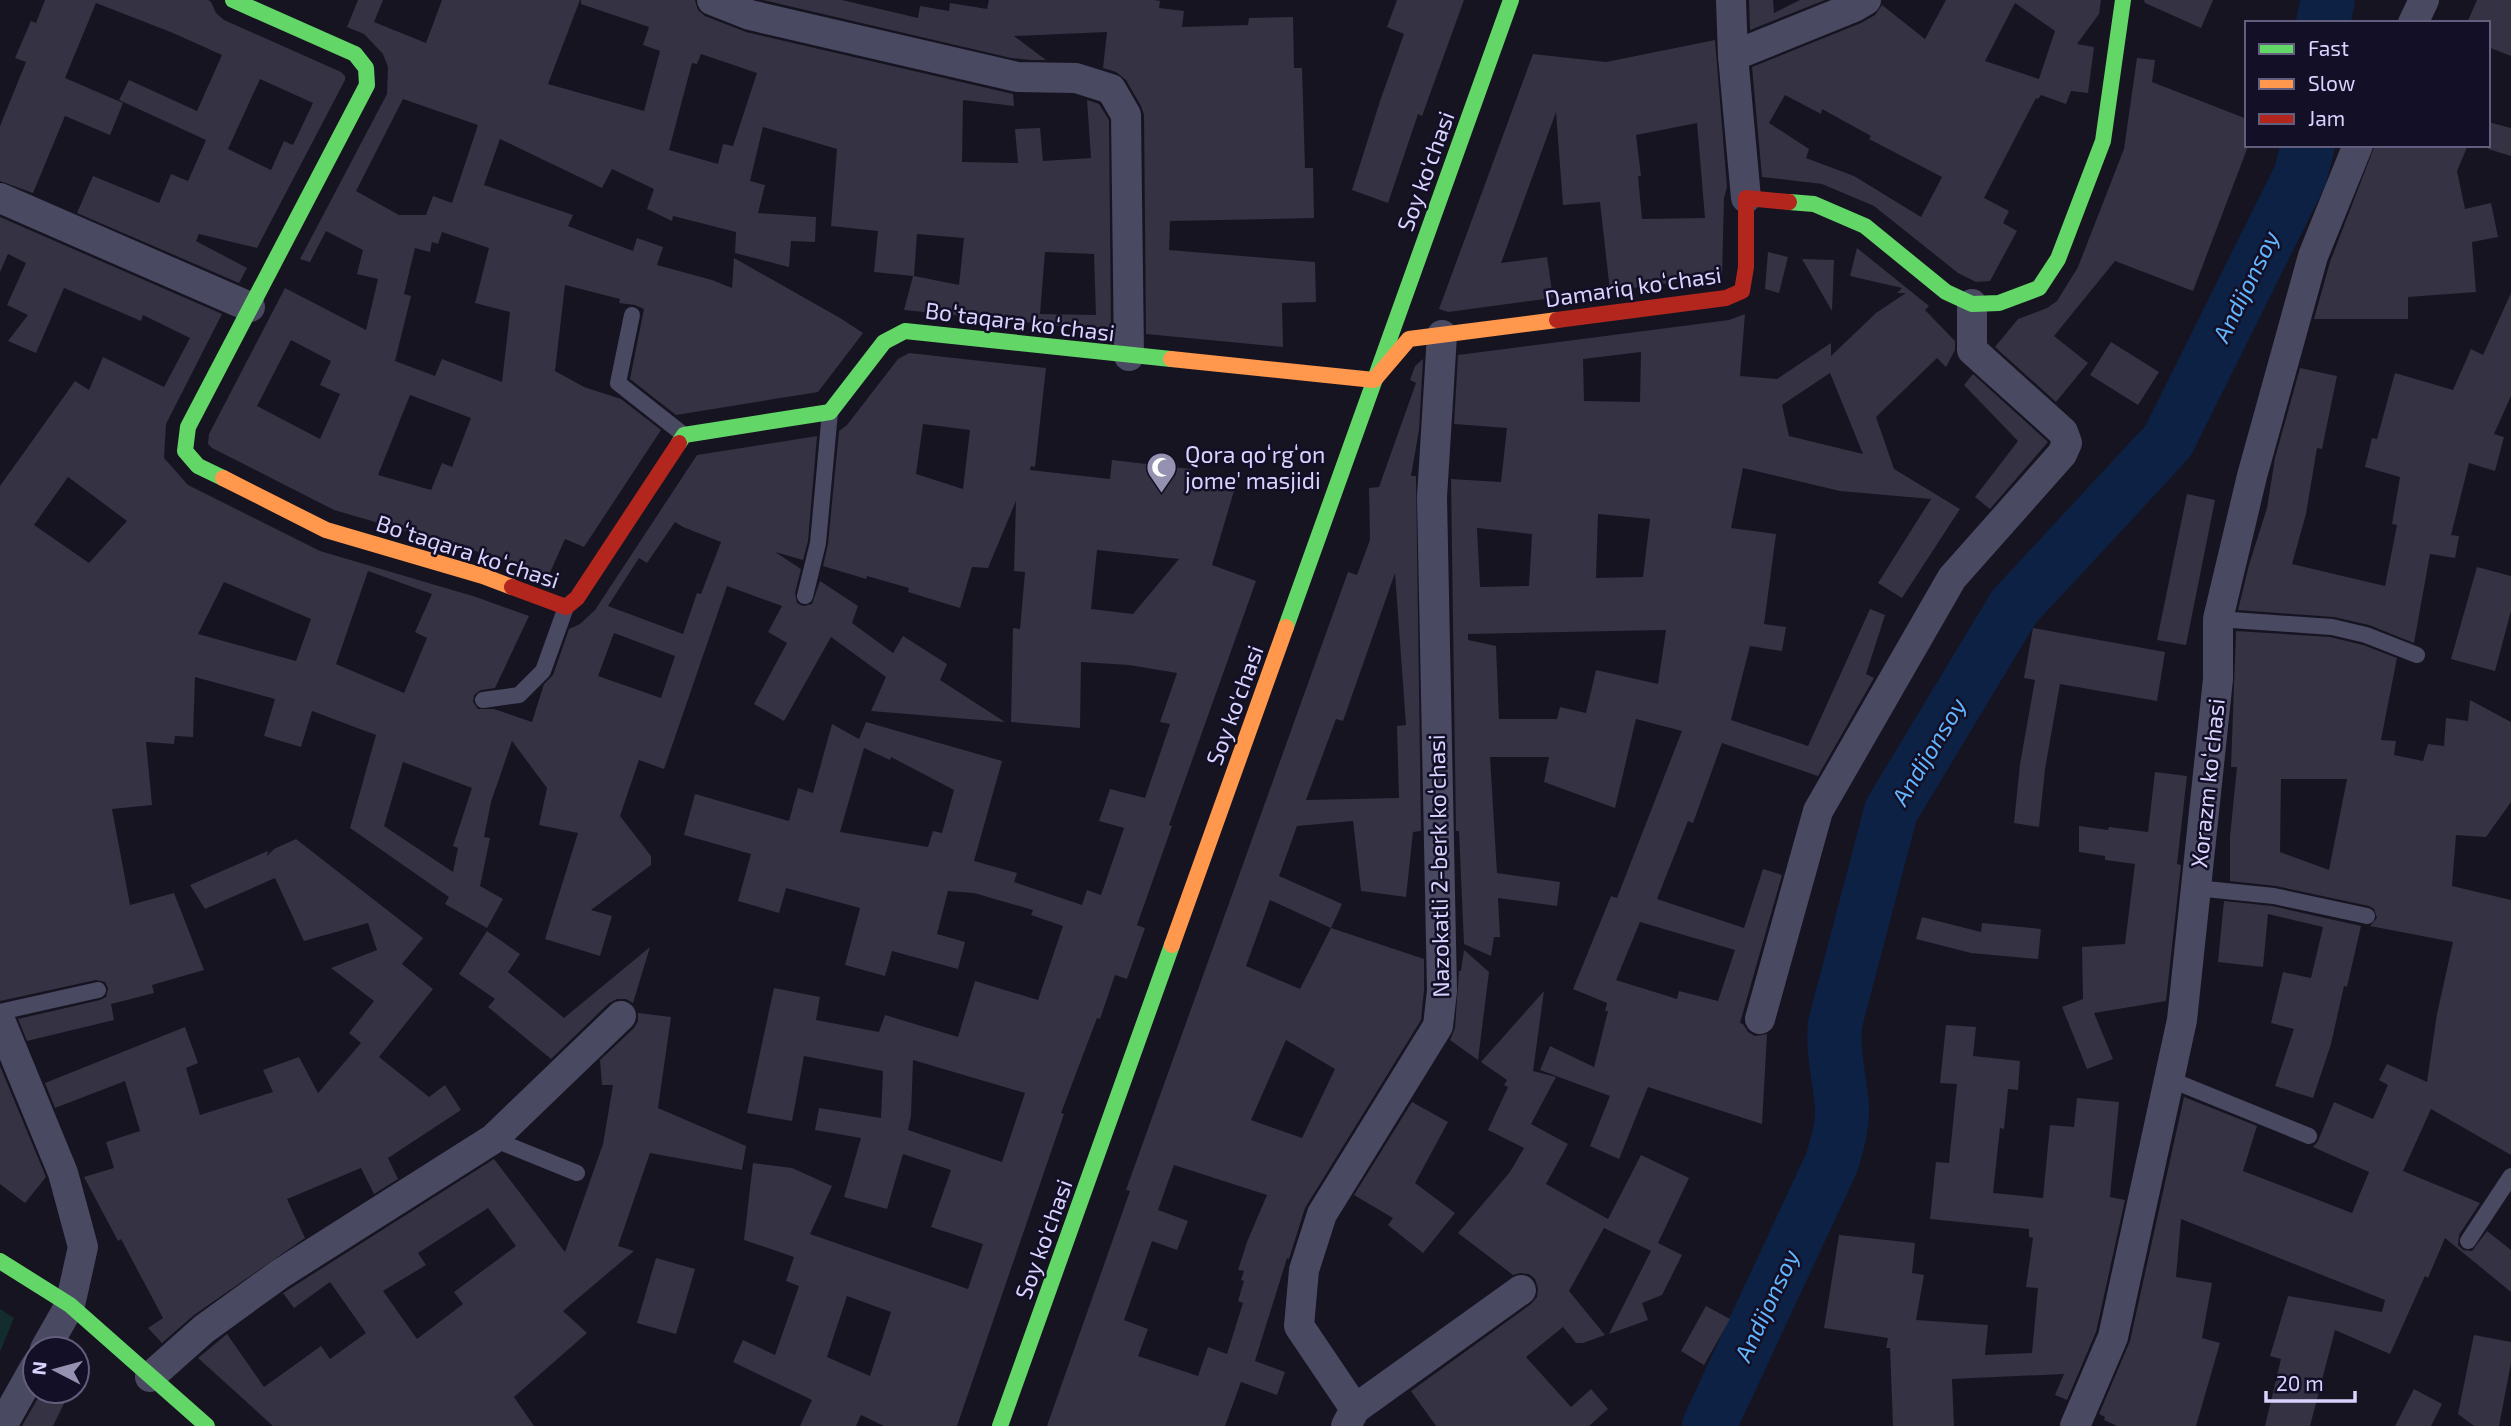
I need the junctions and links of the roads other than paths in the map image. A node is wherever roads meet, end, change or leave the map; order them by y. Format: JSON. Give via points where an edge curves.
{"nodes":[{"id":1,"x":233,"y":0,"type":"edge"},
{"id":2,"x":712,"y":0,"type":"edge"},
{"id":3,"x":1511,"y":0,"type":"edge"},
{"id":4,"x":1731,"y":0,"type":"edge"},
{"id":5,"x":1866,"y":0,"type":"edge"},
{"id":6,"x":2123,"y":0,"type":"edge"},
{"id":7,"x":2424,"y":0,"type":"edge"},
{"id":8,"x":2414,"y":21,"type":"edge"},
{"id":9,"x":1733,"y":56,"type":"junction"},
{"id":10,"x":2357,"y":147,"type":"edge"},
{"id":11,"x":0,"y":198,"type":"edge"},
{"id":12,"x":1746,"y":198,"type":"junction"},
{"id":13,"x":1972,"y":304,"type":"junction"},
{"id":14,"x":250,"y":306,"type":"junction"},
{"id":15,"x":632,"y":315,"type":"dead end"},
{"id":16,"x":1442,"y":335,"type":"junction"},
{"id":17,"x":1129,"y":356,"type":"junction"},
{"id":18,"x":1374,"y":380,"type":"junction"},
{"id":19,"x":830,"y":412,"type":"junction"},
{"id":20,"x":684,"y":435,"type":"junction"},
{"id":21,"x":805,"y":596,"type":"dead end"},
{"id":22,"x":566,"y":607,"type":"junction"},
{"id":23,"x":2218,"y":620,"type":"junction"},
{"id":24,"x":2417,"y":655,"type":"dead end"},
{"id":25,"x":483,"y":700,"type":"dead end"},
{"id":26,"x":2196,"y":888,"type":"junction"},
{"id":27,"x":2367,"y":916,"type":"dead end"},
{"id":28,"x":98,"y":990,"type":"dead end"},
{"id":29,"x":0,"y":1012,"type":"edge"},
{"id":30,"x":621,"y":1016,"type":"dead end"},
{"id":31,"x":1760,"y":1019,"type":"dead end"},
{"id":32,"x":0,"y":1020,"type":"edge"},
{"id":33,"x":2169,"y":1079,"type":"junction"},
{"id":34,"x":2309,"y":1136,"type":"dead end"},
{"id":35,"x":493,"y":1139,"type":"junction"},
{"id":36,"x":577,"y":1173,"type":"dead end"},
{"id":37,"x":2511,"y":1176,"type":"edge"},
{"id":38,"x":2468,"y":1241,"type":"dead end"},
{"id":39,"x":0,"y":1261,"type":"edge"},
{"id":40,"x":1521,"y":1290,"type":"dead end"},
{"id":41,"x":70,"y":1306,"type":"junction"},
{"id":42,"x":53,"y":1335,"type":"edge"},
{"id":43,"x":150,"y":1377,"type":"junction"},
{"id":44,"x":21,"y":1392,"type":"edge"},
{"id":45,"x":1350,"y":1417,"type":"edge"},
{"id":46,"x":2,"y":1426,"type":"edge"},
{"id":47,"x":206,"y":1426,"type":"edge"},
{"id":48,"x":1000,"y":1426,"type":"edge"},
{"id":49,"x":2075,"y":1426,"type":"edge"}],
"edges":[{"from":1,"to":14,"type":"street","name":"Boʻtaqara koʻchasi","via":[[355,54],[366,68],[367,85]]},
{"from":2,"to":17,"type":"street","via":[[750,15],[1017,78],[1076,78],[1111,89],[1126,115]]},
{"from":3,"to":18,"type":"street","name":"Soy ko'chasi"},
{"from":4,"to":9,"type":"street"},
{"from":5,"to":9,"type":"street"},
{"from":6,"to":13,"type":"street","via":[[2103,141],[2058,259],[2039,288],[1999,303]]},
{"from":7,"to":8,"type":"street"},
{"from":9,"to":12,"type":"street"},
{"from":10,"to":23,"type":"street","name":"Xorazm koʻchasi","via":[[2313,256]]},
{"from":11,"to":14,"type":"street"},
{"from":12,"to":13,"type":"street","via":[[1814,204],[1865,226],[1946,292]]},
{"from":12,"to":16,"type":"street","name":"Damariq koʻchasi","via":[[1742,291],[1726,298]]},
{"from":13,"to":31,"type":"street","via":[[1972,350],[2063,432],[2067,443],[1952,578],[1818,811]]},
{"from":14,"to":22,"type":"street","name":"Boʻtaqara koʻchasi","via":[[188,427],[185,451],[198,466],[326,530],[482,576]]},
{"from":15,"to":20,"type":"lane","via":[[618,383]]},
{"from":16,"to":18,"type":"street","name":"Damariq koʻchasi","via":[[1409,339]]},
{"from":16,"to":45,"type":"street","name":"Nazokatli 2-berk koʻchasi","via":[[1432,497],[1442,990],[1438,1026],[1322,1213],[1304,1270],[1299,1326]]},
{"from":17,"to":18,"type":"street","name":"Boʻtaqara koʻchasi"},
{"from":17,"to":19,"type":"street","name":"Boʻtaqara koʻchasi","via":[[905,331],[884,342]]},
{"from":18,"to":48,"type":"street","name":"Soy ko'chasi"},
{"from":19,"to":20,"type":"street"},
{"from":19,"to":21,"type":"lane","via":[[818,542]]},
{"from":20,"to":22,"type":"street","name":"Boʻtaqara koʻchasi"},
{"from":22,"to":25,"type":"lane","via":[[543,671],[519,695]]},
{"from":23,"to":24,"type":"lane","via":[[2332,626]]},
{"from":23,"to":26,"type":"street","name":"Xorazm koʻchasi","via":[[2218,679]]},
{"from":26,"to":27,"type":"lane","via":[[2274,896]]},
{"from":26,"to":33,"type":"street","name":"Xorazm koʻchasi","via":[[2182,1020]]},
{"from":28,"to":29,"type":"lane"},
{"from":30,"to":35,"type":"street"},
{"from":32,"to":41,"type":"street","via":[[63,1172],[83,1247]]},
{"from":33,"to":34,"type":"lane"},
{"from":33,"to":49,"type":"street","name":"Xorazm koʻchasi","via":[[2113,1337]]},
{"from":35,"to":36,"type":"lane"},
{"from":35,"to":43,"type":"street","via":[[280,1274],[204,1329]]},
{"from":37,"to":38,"type":"lane"},
{"from":39,"to":41,"type":"street"},
{"from":40,"to":45,"type":"street"},
{"from":41,"to":42,"type":"street"},
{"from":41,"to":43,"type":"street"},
{"from":43,"to":47,"type":"street"},
{"from":44,"to":46,"type":"street"}]}
